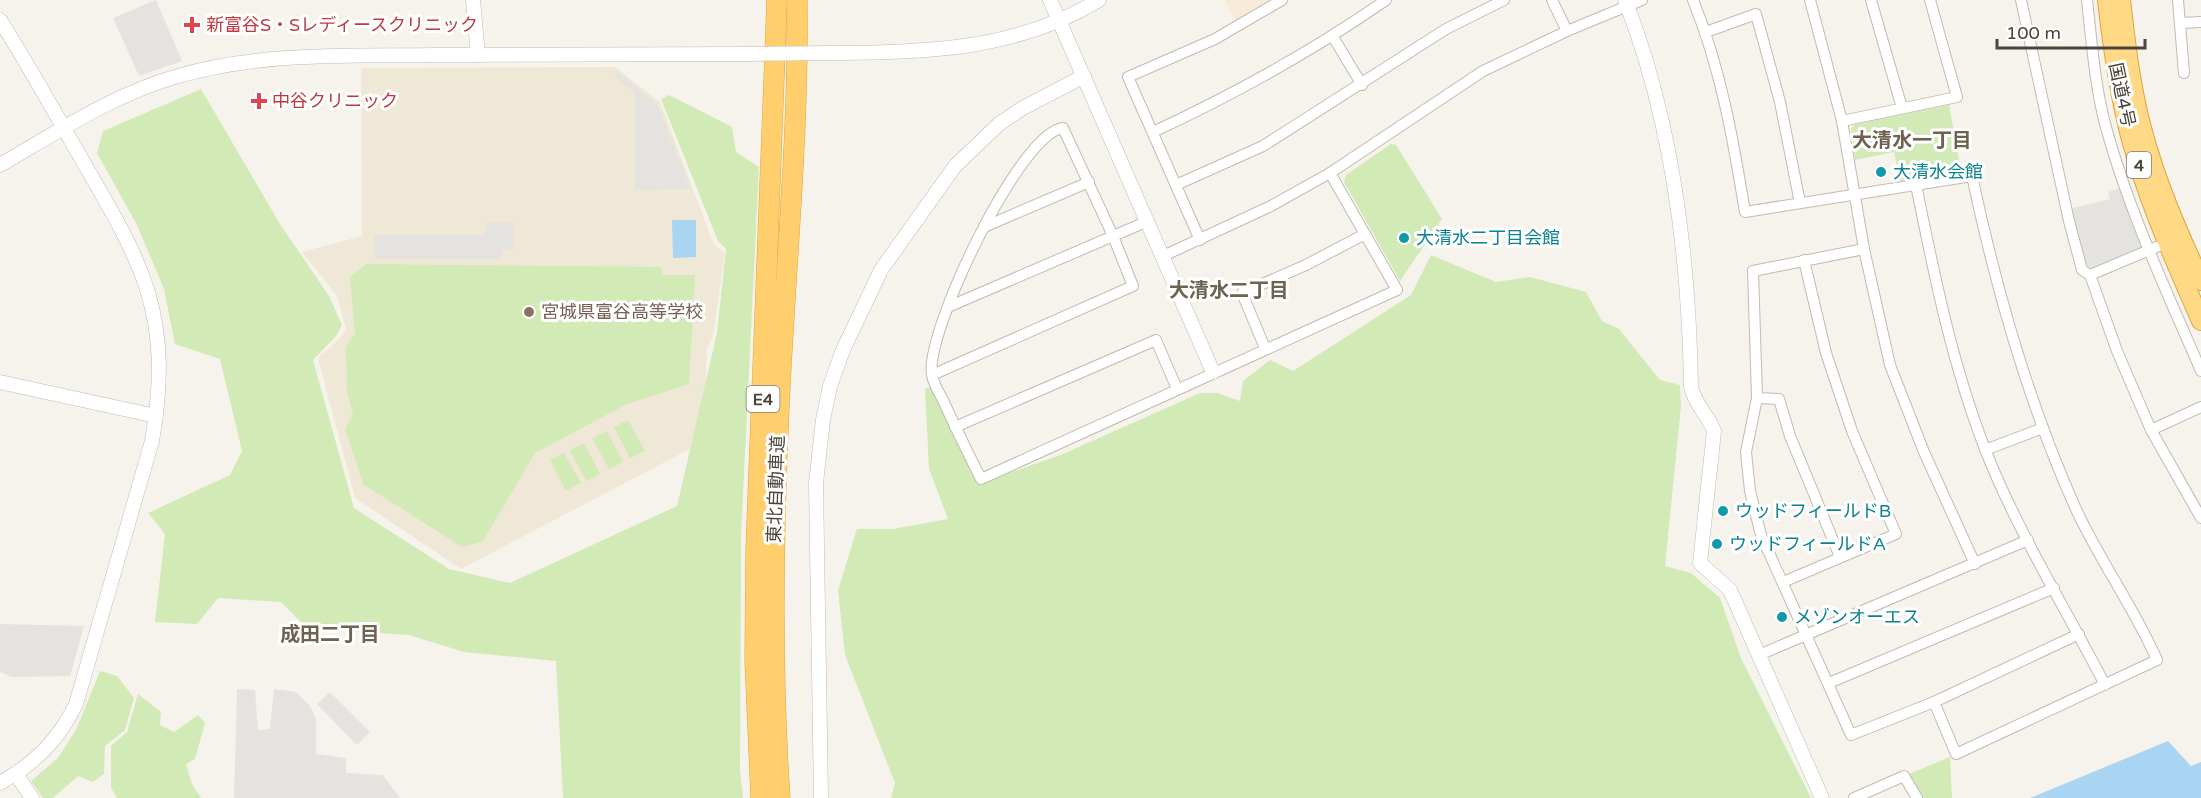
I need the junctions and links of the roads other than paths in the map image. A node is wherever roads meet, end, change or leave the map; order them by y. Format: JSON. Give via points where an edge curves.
{"nodes":[{"id":1,"x":473,"y":0,"type":"edge"},
{"id":2,"x":777,"y":0,"type":"edge"},
{"id":3,"x":797,"y":0,"type":"edge"},
{"id":4,"x":1050,"y":0,"type":"edge"},
{"id":5,"x":1099,"y":0,"type":"edge"},
{"id":6,"x":1282,"y":0,"type":"edge"},
{"id":7,"x":1386,"y":0,"type":"edge"},
{"id":8,"x":1504,"y":0,"type":"edge"},
{"id":9,"x":1552,"y":0,"type":"edge"},
{"id":10,"x":1642,"y":0,"type":"edge"},
{"id":11,"x":1693,"y":0,"type":"edge"},
{"id":12,"x":1810,"y":0,"type":"edge"},
{"id":13,"x":1871,"y":0,"type":"edge"},
{"id":14,"x":1930,"y":0,"type":"edge"},
{"id":15,"x":2021,"y":0,"type":"edge"},
{"id":16,"x":2087,"y":0,"type":"edge"},
{"id":17,"x":2107,"y":0,"type":"edge"},
{"id":18,"x":2121,"y":0,"type":"edge"},
{"id":19,"x":2178,"y":0,"type":"edge"},
{"id":20,"x":1626,"y":3,"type":"edge"},
{"id":21,"x":0,"y":20,"type":"edge"},
{"id":22,"x":1059,"y":20,"type":"junction"},
{"id":23,"x":2201,"y":22,"type":"edge"},
{"id":24,"x":2180,"y":23,"type":"junction"},
{"id":25,"x":1567,"y":31,"type":"junction"},
{"id":26,"x":1706,"y":32,"type":"junction"},
{"id":27,"x":1333,"y":37,"type":"junction"},
{"id":28,"x":478,"y":55,"type":"junction"},
{"id":29,"x":2184,"y":73,"type":"dead end"},
{"id":30,"x":1084,"y":76,"type":"junction"},
{"id":31,"x":1362,"y":85,"type":"junction"},
{"id":32,"x":1902,"y":108,"type":"junction"},
{"id":33,"x":1842,"y":120,"type":"junction"},
{"id":34,"x":64,"y":128,"type":"junction"},
{"id":35,"x":1153,"y":132,"type":"junction"},
{"id":36,"x":0,"y":165,"type":"edge"},
{"id":37,"x":1330,"y":173,"type":"junction"},
{"id":38,"x":1089,"y":182,"type":"junction"},
{"id":39,"x":1176,"y":185,"type":"junction"},
{"id":40,"x":1916,"y":185,"type":"junction"},
{"id":41,"x":1854,"y":194,"type":"junction"},
{"id":42,"x":1800,"y":203,"type":"junction"},
{"id":43,"x":1148,"y":221,"type":"junction"},
{"id":44,"x":984,"y":227,"type":"junction"},
{"id":45,"x":1365,"y":234,"type":"junction"},
{"id":46,"x":1113,"y":236,"type":"junction"},
{"id":47,"x":1200,"y":240,"type":"junction"},
{"id":48,"x":2166,"y":243,"type":"junction"},
{"id":49,"x":1864,"y":249,"type":"junction"},
{"id":50,"x":2149,"y":250,"type":"junction"},
{"id":51,"x":1163,"y":256,"type":"junction"},
{"id":52,"x":1804,"y":260,"type":"junction"},
{"id":53,"x":2090,"y":275,"type":"junction"},
{"id":54,"x":2201,"y":281,"type":"edge"},
{"id":55,"x":948,"y":307,"type":"junction"},
{"id":56,"x":2201,"y":321,"type":"edge"},
{"id":57,"x":1265,"y":348,"type":"junction"},
{"id":58,"x":2201,"y":371,"type":"edge"},
{"id":59,"x":1213,"y":372,"type":"junction"},
{"id":60,"x":932,"y":375,"type":"junction"},
{"id":61,"x":0,"y":382,"type":"edge"},
{"id":62,"x":1177,"y":389,"type":"junction"},
{"id":63,"x":1757,"y":398,"type":"junction"},
{"id":64,"x":2201,"y":407,"type":"edge"},
{"id":65,"x":156,"y":416,"type":"junction"},
{"id":66,"x":955,"y":427,"type":"junction"},
{"id":67,"x":2043,"y":428,"type":"junction"},
{"id":68,"x":2151,"y":430,"type":"junction"},
{"id":69,"x":1985,"y":450,"type":"junction"},
{"id":70,"x":2201,"y":518,"type":"edge"},
{"id":71,"x":2028,"y":540,"type":"junction"},
{"id":72,"x":1840,"y":557,"type":"junction"},
{"id":73,"x":1975,"y":564,"type":"junction"},
{"id":74,"x":1783,"y":582,"type":"junction"},
{"id":75,"x":2054,"y":588,"type":"junction"},
{"id":76,"x":1806,"y":633,"type":"junction"},
{"id":77,"x":2079,"y":634,"type":"junction"},
{"id":78,"x":1759,"y":655,"type":"junction"},
{"id":79,"x":1829,"y":683,"type":"junction"},
{"id":80,"x":2105,"y":685,"type":"junction"},
{"id":81,"x":1934,"y":702,"type":"junction"},
{"id":82,"x":16,"y":774,"type":"junction"},
{"id":83,"x":0,"y":783,"type":"edge"},
{"id":84,"x":780,"y":796,"type":"edge"},
{"id":85,"x":1859,"y":797,"type":"edge"},
{"id":86,"x":32,"y":798,"type":"edge"},
{"id":87,"x":761,"y":798,"type":"edge"},
{"id":88,"x":821,"y":798,"type":"edge"},
{"id":89,"x":1822,"y":798,"type":"edge"},
{"id":90,"x":1917,"y":798,"type":"edge"}],
"edges":[{"from":1,"to":28,"type":"street"},
{"from":2,"to":87,"type":"highway","name":"東北自動車道","number":"E4","via":[[756,549],[755,671]]},
{"from":3,"to":84,"type":"highway","name":"東北自動車道","number":"E4","via":[[774,552]]},
{"from":4,"to":22,"type":"street"},
{"from":5,"to":22,"type":"street"},
{"from":6,"to":35,"type":"street","via":[[1215,39],[1128,78]]},
{"from":7,"to":27,"type":"street"},
{"from":8,"to":31,"type":"street","via":[[1446,29]]},
{"from":9,"to":25,"type":"street"},
{"from":10,"to":20,"type":"street"},
{"from":11,"to":26,"type":"street"},
{"from":12,"to":33,"type":"street"},
{"from":13,"to":32,"type":"street"},
{"from":14,"to":32,"type":"street","via":[[1957,97]]},
{"from":15,"to":53,"type":"street","via":[[2069,220],[2082,270]]},
{"from":16,"to":50,"type":"street","via":[[2098,91],[2107,129],[2120,176]]},
{"from":17,"to":48,"type":"highway","name":"国道4号","number":"4","via":[[2114,62],[2129,132]]},
{"from":18,"to":54,"type":"highway","name":"国道4号","number":"4","via":[[2143,131],[2171,216]]},
{"from":19,"to":24,"type":"street"},
{"from":20,"to":25,"type":"street"},
{"from":20,"to":78,"type":"street","via":[[1656,98],[1674,186],[1693,398],[1714,431],[1700,563],[1730,590]]},
{"from":21,"to":34,"type":"street"},
{"from":22,"to":28,"type":"street","bridge":true,"via":[[1001,41],[904,52]]},
{"from":22,"to":30,"type":"street"},
{"from":23,"to":24,"type":"street"},
{"from":24,"to":29,"type":"street"},
{"from":25,"to":37,"type":"street","via":[[1483,71]]},
{"from":26,"to":42,"type":"street","via":[[1728,110],[1745,212]]},
{"from":26,"to":42,"type":"street","via":[[1756,14],[1780,102]]},
{"from":27,"to":31,"type":"street"},
{"from":27,"to":35,"type":"street","via":[[1246,88]]},
{"from":28,"to":34,"type":"street","via":[[245,61],[179,75],[149,86]]},
{"from":30,"to":43,"type":"street"},
{"from":30,"to":88,"type":"street","via":[[999,124],[955,166],[881,270],[843,350],[823,420],[816,483]]},
{"from":31,"to":39,"type":"street","via":[[1263,146]]},
{"from":32,"to":33,"type":"street"},
{"from":33,"to":41,"type":"street"},
{"from":34,"to":36,"type":"street"},
{"from":34,"to":65,"type":"street","via":[[123,231],[150,296],[160,355]]},
{"from":35,"to":39,"type":"street"},
{"from":37,"to":45,"type":"street"},
{"from":37,"to":47,"type":"street"},
{"from":38,"to":44,"type":"street"},
{"from":38,"to":44,"type":"street","via":[[1063,128],[1056,129],[1018,168]]},
{"from":38,"to":46,"type":"street"},
{"from":39,"to":47,"type":"street"},
{"from":40,"to":41,"type":"street"},
{"from":40,"to":67,"type":"street","via":[[1972,176],[1990,259]]},
{"from":40,"to":69,"type":"street","via":[[1940,304]]},
{"from":41,"to":42,"type":"street"},
{"from":41,"to":49,"type":"street"},
{"from":43,"to":46,"type":"street"},
{"from":43,"to":51,"type":"street"},
{"from":44,"to":55,"type":"street"},
{"from":45,"to":57,"type":"street","via":[[1242,294]]},
{"from":45,"to":57,"type":"street","via":[[1397,290]]},
{"from":46,"to":55,"type":"street"},
{"from":46,"to":60,"type":"street","via":[[1133,286]]},
{"from":47,"to":51,"type":"street"},
{"from":48,"to":50,"type":"street"},
{"from":48,"to":56,"type":"highway","name":"国道4号","number":"4"},
{"from":49,"to":52,"type":"street"},
{"from":49,"to":73,"type":"street","via":[[1897,386]]},
{"from":50,"to":53,"type":"street"},
{"from":50,"to":58,"type":"street"},
{"from":51,"to":59,"type":"street"},
{"from":52,"to":63,"type":"street","via":[[1753,271]]},
{"from":52,"to":72,"type":"street","via":[[1826,353],[1852,431],[1896,534]]},
{"from":53,"to":68,"type":"street"},
{"from":55,"to":60,"type":"street","via":[[936,343]]},
{"from":57,"to":59,"type":"street"},
{"from":59,"to":62,"type":"street"},
{"from":60,"to":66,"type":"street"},
{"from":61,"to":65,"type":"street"},
{"from":62,"to":66,"type":"street","via":[[1156,340]]},
{"from":62,"to":66,"type":"street","via":[[981,479]]},
{"from":63,"to":72,"type":"street","via":[[1779,399],[1790,436]]},
{"from":63,"to":74,"type":"street","via":[[1746,452],[1750,491],[1761,535]]},
{"from":64,"to":68,"type":"street"},
{"from":65,"to":82,"type":"street","via":[[76,704],[47,749]]},
{"from":67,"to":69,"type":"street"},
{"from":67,"to":80,"type":"street","via":[[2076,509],[2141,623],[2157,660]]},
{"from":68,"to":70,"type":"street"},
{"from":69,"to":71,"type":"street"},
{"from":71,"to":73,"type":"street"},
{"from":71,"to":75,"type":"street"},
{"from":72,"to":74,"type":"street"},
{"from":73,"to":76,"type":"street"},
{"from":74,"to":76,"type":"street"},
{"from":75,"to":77,"type":"street"},
{"from":75,"to":79,"type":"street"},
{"from":76,"to":78,"type":"street"},
{"from":76,"to":79,"type":"street"},
{"from":77,"to":80,"type":"street"},
{"from":77,"to":81,"type":"street"},
{"from":78,"to":89,"type":"street"},
{"from":79,"to":81,"type":"street","via":[[1851,735]]},
{"from":80,"to":81,"type":"street","via":[[1956,754]]},
{"from":82,"to":83,"type":"street"},
{"from":82,"to":86,"type":"street"},
{"from":85,"to":90,"type":"street","via":[[1904,776]]}]}
